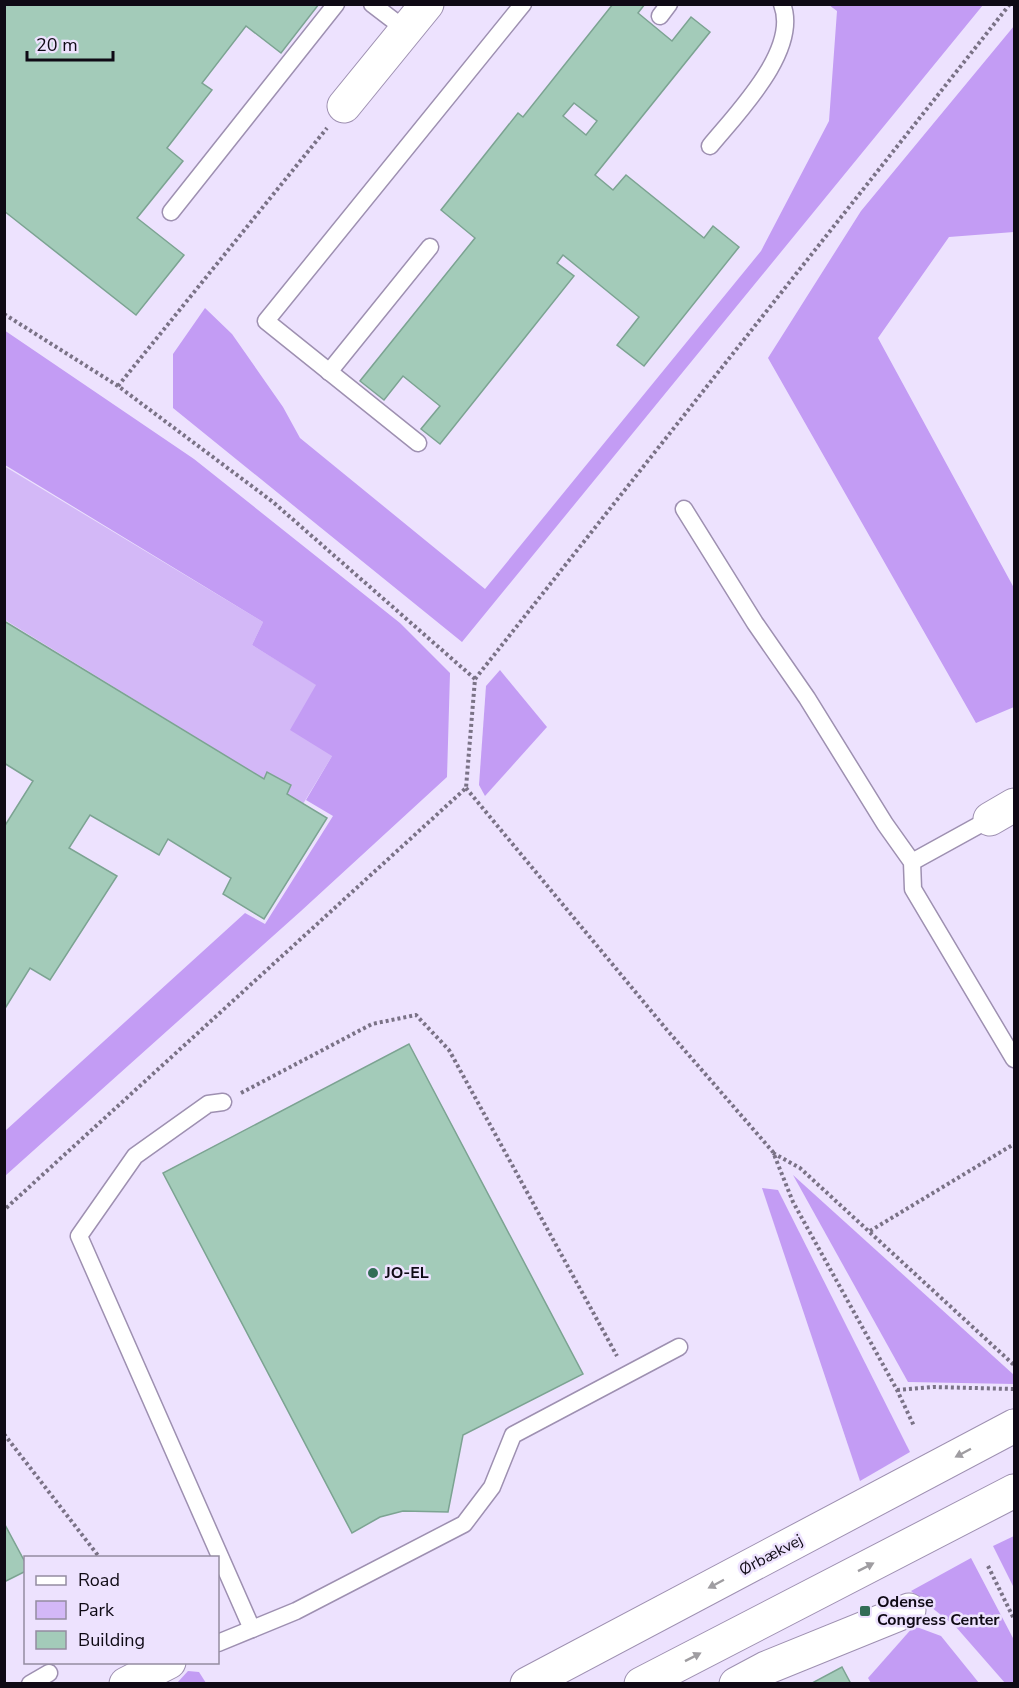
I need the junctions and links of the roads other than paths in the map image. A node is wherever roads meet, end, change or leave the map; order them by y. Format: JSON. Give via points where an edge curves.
{"nodes":[{"id":1,"x":336,"y":4,"type":"edge"},
{"id":2,"x":372,"y":4,"type":"edge"},
{"id":3,"x":427,"y":4,"type":"edge"},
{"id":4,"x":523,"y":4,"type":"edge"},
{"id":5,"x":782,"y":4,"type":"edge"},
{"id":6,"x":406,"y":30,"type":"junction"},
{"id":7,"x":344,"y":106,"type":"road end"},
{"id":8,"x":710,"y":146,"type":"dead end"},
{"id":9,"x":171,"y":212,"type":"dead end"},
{"id":10,"x":430,"y":247,"type":"dead end"},
{"id":11,"x":329,"y":372,"type":"junction"},
{"id":12,"x":418,"y":443,"type":"dead end"},
{"id":13,"x":684,"y":509,"type":"dead end"},
{"id":14,"x":1002,"y":812,"type":"edge"},
{"id":15,"x":912,"y":862,"type":"junction"},
{"id":16,"x":1014,"y":1059,"type":"edge"},
{"id":17,"x":223,"y":1102,"type":"road end"},
{"id":18,"x":679,"y":1347,"type":"dead end"},
{"id":19,"x":1014,"y":1426,"type":"edge"},
{"id":20,"x":1014,"y":1480,"type":"edge"},
{"id":21,"x":1001,"y":1497,"type":"edge"},
{"id":22,"x":909,"y":1610,"type":"dead end"},
{"id":23,"x":252,"y":1629,"type":"junction"},
{"id":24,"x":219,"y":1642,"type":"edge"},
{"id":25,"x":165,"y":1664,"type":"edge"},
{"id":26,"x":49,"y":1673,"type":"dead end"},
{"id":27,"x":30,"y":1683,"type":"edge"},
{"id":28,"x":126,"y":1683,"type":"edge"},
{"id":29,"x":527,"y":1683,"type":"edge"},
{"id":30,"x":642,"y":1683,"type":"edge"},
{"id":31,"x":736,"y":1683,"type":"edge"}],
"edges":[{"from":1,"to":9,"type":"lane"},
{"from":2,"to":6,"type":"lane"},
{"from":3,"to":6,"type":"main road"},
{"from":4,"to":11,"type":"lane","via":[[266,321]]},
{"from":5,"to":8,"type":"lane","via":[[784,38],[772,68]]},
{"from":6,"to":7,"type":"main road"},
{"from":10,"to":11,"type":"lane"},
{"from":11,"to":12,"type":"lane"},
{"from":13,"to":15,"type":"lane"},
{"from":14,"to":15,"type":"lane"},
{"from":15,"to":16,"type":"lane","via":[[914,889]]},
{"from":17,"to":23,"type":"lane","via":[[208,1104],[135,1156],[80,1236]]},
{"from":18,"to":23,"type":"lane","via":[[513,1435],[492,1486],[464,1524],[296,1611]]},
{"from":19,"to":29,"type":"main road","name":"Ørbækvej","one_way":true},
{"from":20,"to":21,"type":"main road"},
{"from":30,"to":21,"type":"main road","one_way":true},
{"from":22,"to":31,"type":"main road"},
{"from":23,"to":24,"type":"lane"},
{"from":25,"to":28,"type":"main road"},
{"from":26,"to":27,"type":"lane"}]}
